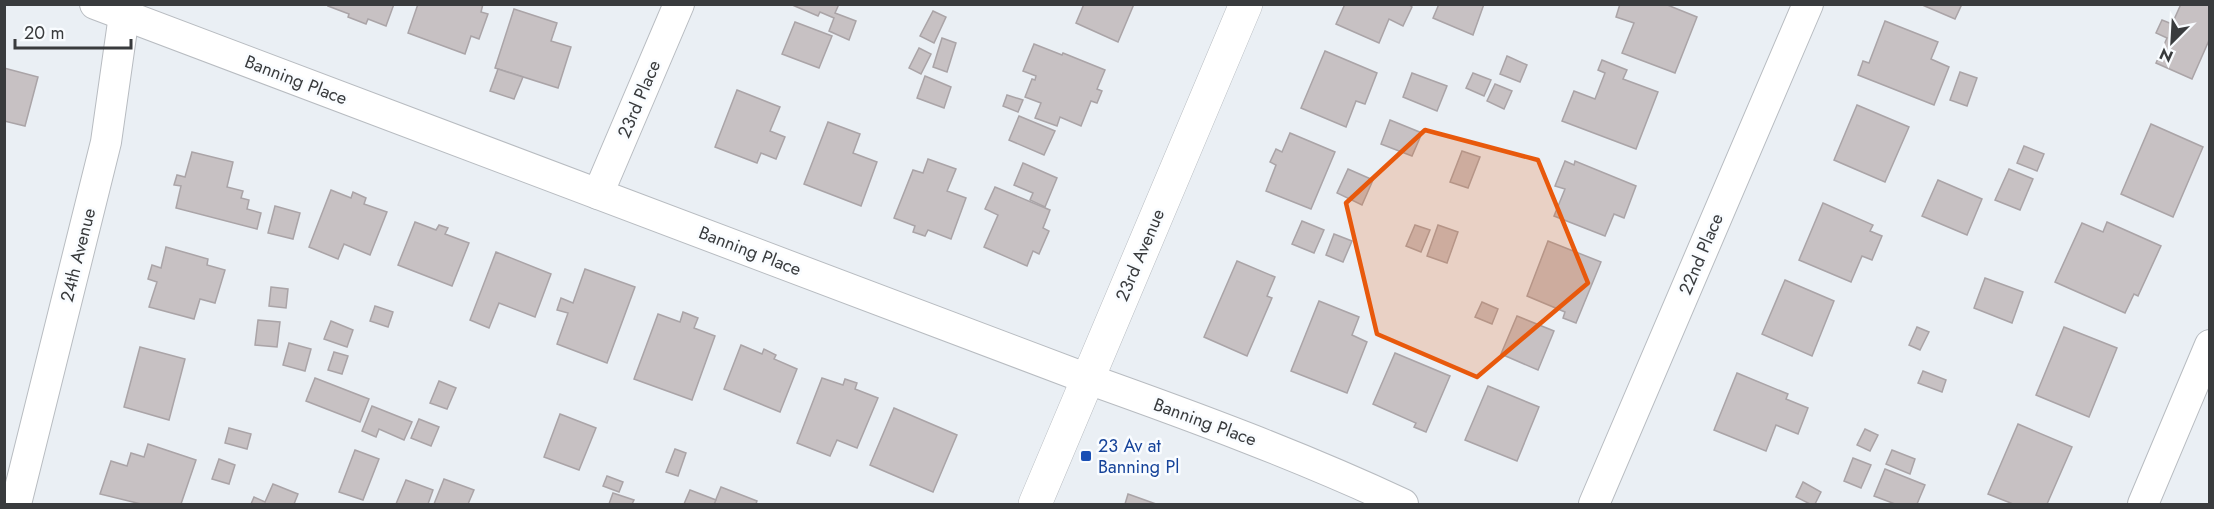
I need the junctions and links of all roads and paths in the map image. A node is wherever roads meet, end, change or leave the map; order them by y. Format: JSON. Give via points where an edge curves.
{"nodes":[{"id":1,"x":95,"y":4,"type":"edge"},
{"id":2,"x":679,"y":4,"type":"edge"},
{"id":3,"x":1246,"y":4,"type":"edge"},
{"id":4,"x":1808,"y":4,"type":"edge"},
{"id":5,"x":126,"y":10,"type":"edge"},
{"id":6,"x":598,"y":194,"type":"junction"},
{"id":7,"x":2210,"y":345,"type":"edge"},
{"id":8,"x":1088,"y":379,"type":"junction"},
{"id":9,"x":16,"y":504,"type":"edge"},
{"id":10,"x":1035,"y":504,"type":"edge"},
{"id":11,"x":1403,"y":504,"type":"edge"},
{"id":12,"x":1594,"y":504,"type":"edge"},
{"id":13,"x":2143,"y":504,"type":"edge"}],
"edges":[{"from":1,"to":5,"type":"street","name":"Banning Place"},
{"from":2,"to":6,"type":"street","name":"23rd Place"},
{"from":3,"to":8,"type":"street","name":"23rd Avenue"},
{"from":4,"to":12,"type":"street","name":"22nd Place"},
{"from":5,"to":6,"type":"street","name":"Banning Place"},
{"from":5,"to":9,"type":"street","name":"24th Avenue","via":[[106,142]]},
{"from":6,"to":8,"type":"street","name":"Banning Place"},
{"from":7,"to":13,"type":"street"},
{"from":8,"to":10,"type":"street","name":"23rd Avenue"},
{"from":8,"to":11,"type":"street","name":"Banning Place","via":[[1228,429]]}]}
